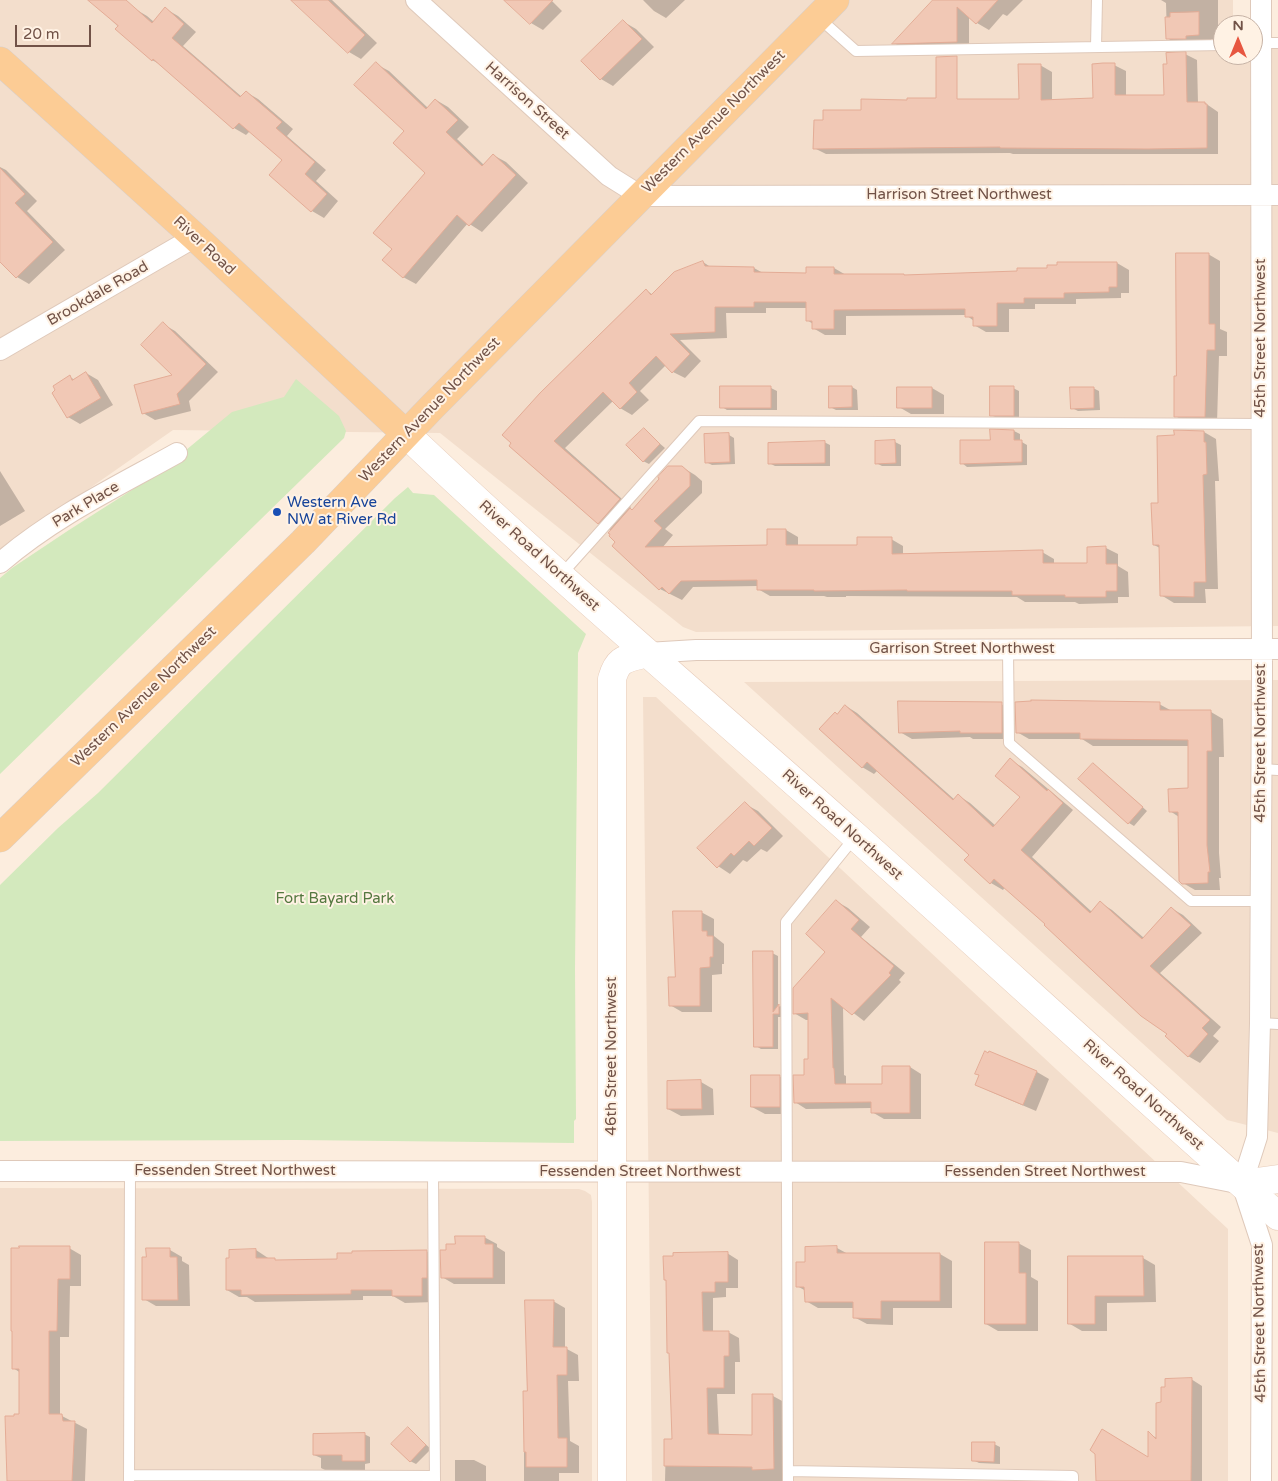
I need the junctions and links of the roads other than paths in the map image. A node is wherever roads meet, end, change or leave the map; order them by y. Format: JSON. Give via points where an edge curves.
{"nodes":[{"id":1,"x":416,"y":0,"type":"edge"},
{"id":2,"x":1097,"y":0,"type":"edge"},
{"id":3,"x":1261,"y":0,"type":"edge"},
{"id":4,"x":826,"y":9,"type":"edge"},
{"id":5,"x":1264,"y":43,"type":"edge"},
{"id":6,"x":1213,"y":45,"type":"edge"},
{"id":7,"x":1096,"y":47,"type":"junction"},
{"id":8,"x":0,"y":61,"type":"edge"},
{"id":9,"x":1269,"y":195,"type":"edge"},
{"id":10,"x":641,"y":196,"type":"junction"},
{"id":11,"x":196,"y":237,"type":"junction"},
{"id":12,"x":0,"y":350,"type":"edge"},
{"id":13,"x":1261,"y":424,"type":"junction"},
{"id":14,"x":406,"y":434,"type":"junction"},
{"id":15,"x":177,"y":454,"type":"dead end"},
{"id":16,"x":0,"y":563,"type":"edge"},
{"id":17,"x":561,"y":576,"type":"junction"},
{"id":18,"x":1008,"y":649,"type":"junction"},
{"id":19,"x":1270,"y":649,"type":"edge"},
{"id":20,"x":647,"y":653,"type":"junction"},
{"id":21,"x":1270,"y":769,"type":"edge"},
{"id":22,"x":856,"y":836,"type":"junction"},
{"id":23,"x":0,"y":838,"type":"edge"},
{"id":24,"x":1269,"y":901,"type":"edge"},
{"id":25,"x":1269,"y":1023,"type":"edge"},
{"id":26,"x":0,"y":1171,"type":"edge"},
{"id":27,"x":130,"y":1171,"type":"junction"},
{"id":28,"x":432,"y":1172,"type":"junction"},
{"id":29,"x":612,"y":1172,"type":"junction"},
{"id":30,"x":788,"y":1172,"type":"junction"},
{"id":31,"x":1278,"y":1179,"type":"edge"},
{"id":32,"x":1242,"y":1184,"type":"junction"},
{"id":33,"x":1278,"y":1216,"type":"edge"},
{"id":34,"x":788,"y":1476,"type":"edge"},
{"id":35,"x":129,"y":1478,"type":"edge"},
{"id":36,"x":434,"y":1478,"type":"edge"},
{"id":37,"x":612,"y":1481,"type":"edge"},
{"id":38,"x":1073,"y":1481,"type":"edge"},
{"id":39,"x":1262,"y":1481,"type":"edge"}],
"edges":[{"from":1,"to":10,"type":"street","name":"Harrison Street","via":[[609,176]]},
{"from":2,"to":7,"type":"lane"},
{"from":3,"to":5,"type":"street","name":"45th Street Northwest"},
{"from":4,"to":7,"type":"lane","via":[[856,51]]},
{"from":4,"to":10,"type":"main road","name":"Western Avenue Northwest"},
{"from":5,"to":9,"type":"street","name":"45th Street Northwest"},
{"from":6,"to":7,"type":"lane"},
{"from":8,"to":11,"type":"main road","name":"River Road"},
{"from":9,"to":10,"type":"street","name":"Harrison Street Northwest"},
{"from":9,"to":13,"type":"street","name":"45th Street Northwest"},
{"from":10,"to":14,"type":"main road","name":"Western Avenue Northwest"},
{"from":11,"to":12,"type":"street","name":"Brookdale Road"},
{"from":11,"to":14,"type":"main road","name":"River Road"},
{"from":13,"to":17,"type":"lane","via":[[699,421]]},
{"from":13,"to":19,"type":"street","name":"45th Street Northwest"},
{"from":14,"to":17,"type":"main road","name":"River Road Northwest"},
{"from":14,"to":23,"type":"main road","name":"Western Avenue Northwest","via":[[303,542]]},
{"from":15,"to":16,"type":"street","name":"Park Place","via":[[73,510]]},
{"from":17,"to":20,"type":"main road","name":"River Road Northwest"},
{"from":18,"to":19,"type":"street","name":"Garrison Street Northwest"},
{"from":18,"to":20,"type":"street","name":"Garrison Street Northwest"},
{"from":18,"to":24,"type":"lane","via":[[1009,743],[1191,901]]},
{"from":19,"to":21,"type":"street","name":"45th Street Northwest"},
{"from":20,"to":22,"type":"main road","name":"River Road Northwest"},
{"from":20,"to":29,"type":"main road","name":"46th Street Northwest","via":[[621,660],[612,679]]},
{"from":21,"to":24,"type":"street","name":"45th Street Northwest"},
{"from":22,"to":30,"type":"lane","via":[[786,922]]},
{"from":22,"to":32,"type":"main road","name":"River Road Northwest"},
{"from":24,"to":25,"type":"street","name":"45th Street Northwest"},
{"from":25,"to":32,"type":"street","name":"45th Street Northwest","via":[[1258,1137]]},
{"from":26,"to":27,"type":"street","name":"Fessenden Street Northwest"},
{"from":27,"to":28,"type":"street","name":"Fessenden Street Northwest"},
{"from":27,"to":35,"type":"lane"},
{"from":28,"to":29,"type":"street","name":"Fessenden Street Northwest"},
{"from":28,"to":36,"type":"lane"},
{"from":29,"to":30,"type":"street","name":"Fessenden Street Northwest"},
{"from":29,"to":37,"type":"main road","name":"46th Street Northwest"},
{"from":30,"to":32,"type":"street","name":"Fessenden Street Northwest","via":[[1181,1172]]},
{"from":30,"to":34,"type":"lane"},
{"from":31,"to":32,"type":"main road","name":"Fessenden Street Northwest"},
{"from":32,"to":33,"type":"main road","name":"River Road Northwest"},
{"from":32,"to":39,"type":"street","name":"45th Street Northwest","via":[[1262,1245]]},
{"from":34,"to":38,"type":"lane","via":[[1073,1476]]},
{"from":35,"to":36,"type":"lane"}]}
